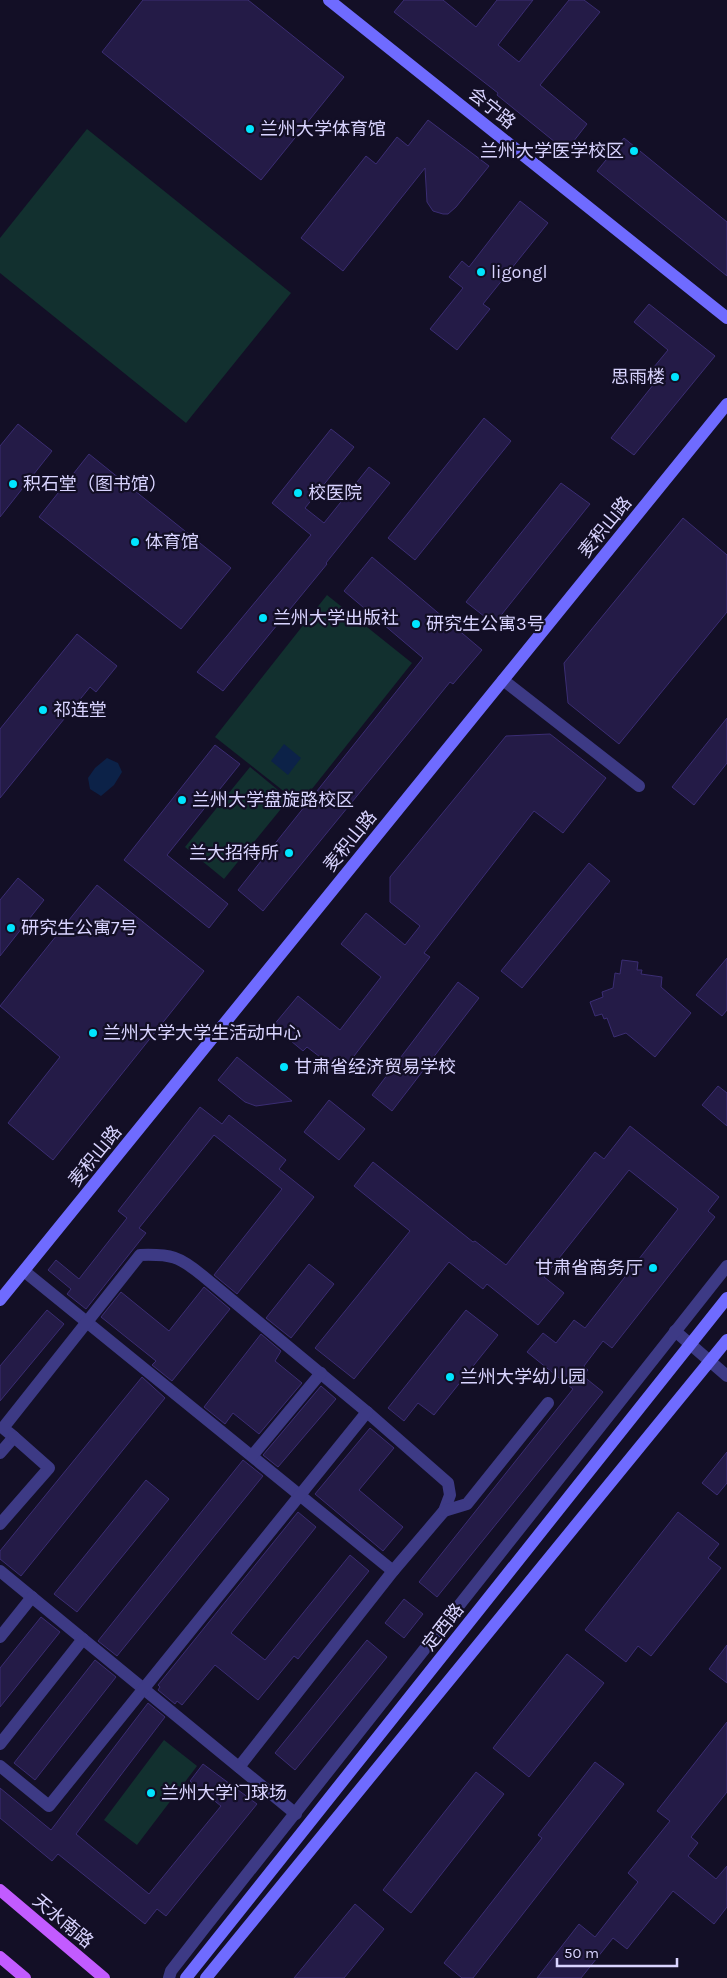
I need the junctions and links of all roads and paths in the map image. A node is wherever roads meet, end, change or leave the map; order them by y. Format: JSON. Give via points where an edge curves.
{"nodes":[{"id":1,"x":329,"y":0,"type":"edge"},
{"id":2,"x":727,"y":318,"type":"edge"},
{"id":3,"x":727,"y":404,"type":"edge"},
{"id":4,"x":503,"y":680,"type":"junction"},
{"id":5,"x":639,"y":786,"type":"dead end"},
{"id":6,"x":727,"y":1266,"type":"edge"},
{"id":7,"x":24,"y":1271,"type":"junction"},
{"id":8,"x":727,"y":1298,"type":"edge"},
{"id":9,"x":0,"y":1300,"type":"edge"},
{"id":10,"x":86,"y":1321,"type":"junction"},
{"id":11,"x":675,"y":1331,"type":"junction"},
{"id":12,"x":727,"y":1340,"type":"edge"},
{"id":13,"x":690,"y":1344,"type":"junction"},
{"id":14,"x":710,"y":1362,"type":"junction"},
{"id":15,"x":321,"y":1373,"type":"junction"},
{"id":16,"x":727,"y":1376,"type":"edge"},
{"id":17,"x":548,"y":1402,"type":"dead end"},
{"id":18,"x":367,"y":1412,"type":"junction"},
{"id":19,"x":14,"y":1437,"type":"junction"},
{"id":20,"x":0,"y":1454,"type":"edge"},
{"id":21,"x":252,"y":1456,"type":"junction"},
{"id":22,"x":300,"y":1496,"type":"junction"},
{"id":23,"x":444,"y":1511,"type":"junction"},
{"id":24,"x":0,"y":1524,"type":"edge"},
{"id":25,"x":0,"y":1571,"type":"edge"},
{"id":26,"x":393,"y":1571,"type":"junction"},
{"id":27,"x":32,"y":1597,"type":"junction"},
{"id":28,"x":0,"y":1637,"type":"edge"},
{"id":29,"x":83,"y":1639,"type":"junction"},
{"id":30,"x":144,"y":1690,"type":"junction"},
{"id":31,"x":0,"y":1744,"type":"edge"},
{"id":32,"x":0,"y":1766,"type":"edge"},
{"id":33,"x":239,"y":1767,"type":"junction"},
{"id":34,"x":296,"y":1814,"type":"junction"},
{"id":35,"x":0,"y":1890,"type":"edge"},
{"id":36,"x":0,"y":1957,"type":"edge"},
{"id":37,"x":25,"y":1978,"type":"edge"},
{"id":38,"x":104,"y":1978,"type":"edge"},
{"id":39,"x":169,"y":1978,"type":"edge"},
{"id":40,"x":186,"y":1978,"type":"edge"},
{"id":41,"x":206,"y":1978,"type":"edge"}],
"edges":[{"from":1,"to":2,"type":"main road","name":"会宁路"},
{"from":3,"to":4,"type":"main road","name":"麦积山路"},
{"from":4,"to":5,"type":"street"},
{"from":4,"to":7,"type":"main road","name":"麦积山路"},
{"from":6,"to":11,"type":"street"},
{"from":7,"to":9,"type":"main road","name":"麦积山路"},
{"from":7,"to":10,"type":"street"},
{"from":8,"to":13,"type":"main road","name":"定西路"},
{"from":10,"to":15,"type":"street","via":[[140,1255],[165,1254],[185,1261]]},
{"from":10,"to":19,"type":"street","via":[[3,1428]]},
{"from":10,"to":21,"type":"street"},
{"from":11,"to":13,"type":"street"},
{"from":11,"to":34,"type":"street"},
{"from":12,"to":14,"type":"main road"},
{"from":13,"to":14,"type":"street"},
{"from":13,"to":40,"type":"main road","name":"定西路"},
{"from":14,"to":16,"type":"street"},
{"from":14,"to":41,"type":"main road"},
{"from":15,"to":18,"type":"street"},
{"from":15,"to":21,"type":"street"},
{"from":17,"to":23,"type":"street","via":[[467,1504]]},
{"from":18,"to":22,"type":"street"},
{"from":18,"to":23,"type":"street","via":[[448,1483],[450,1495]]},
{"from":19,"to":20,"type":"street"},
{"from":19,"to":24,"type":"street","via":[[49,1468]]},
{"from":21,"to":22,"type":"street"},
{"from":22,"to":26,"type":"street"},
{"from":22,"to":30,"type":"street"},
{"from":23,"to":26,"type":"street"},
{"from":25,"to":27,"type":"street"},
{"from":26,"to":33,"type":"street"},
{"from":27,"to":28,"type":"street"},
{"from":27,"to":29,"type":"street"},
{"from":29,"to":30,"type":"street"},
{"from":29,"to":31,"type":"street"},
{"from":30,"to":32,"type":"street","via":[[49,1806]]},
{"from":30,"to":33,"type":"street"},
{"from":33,"to":34,"type":"street"},
{"from":34,"to":39,"type":"street"},
{"from":35,"to":38,"type":"main road","name":"天水南路"},
{"from":36,"to":37,"type":"main road"}]}
